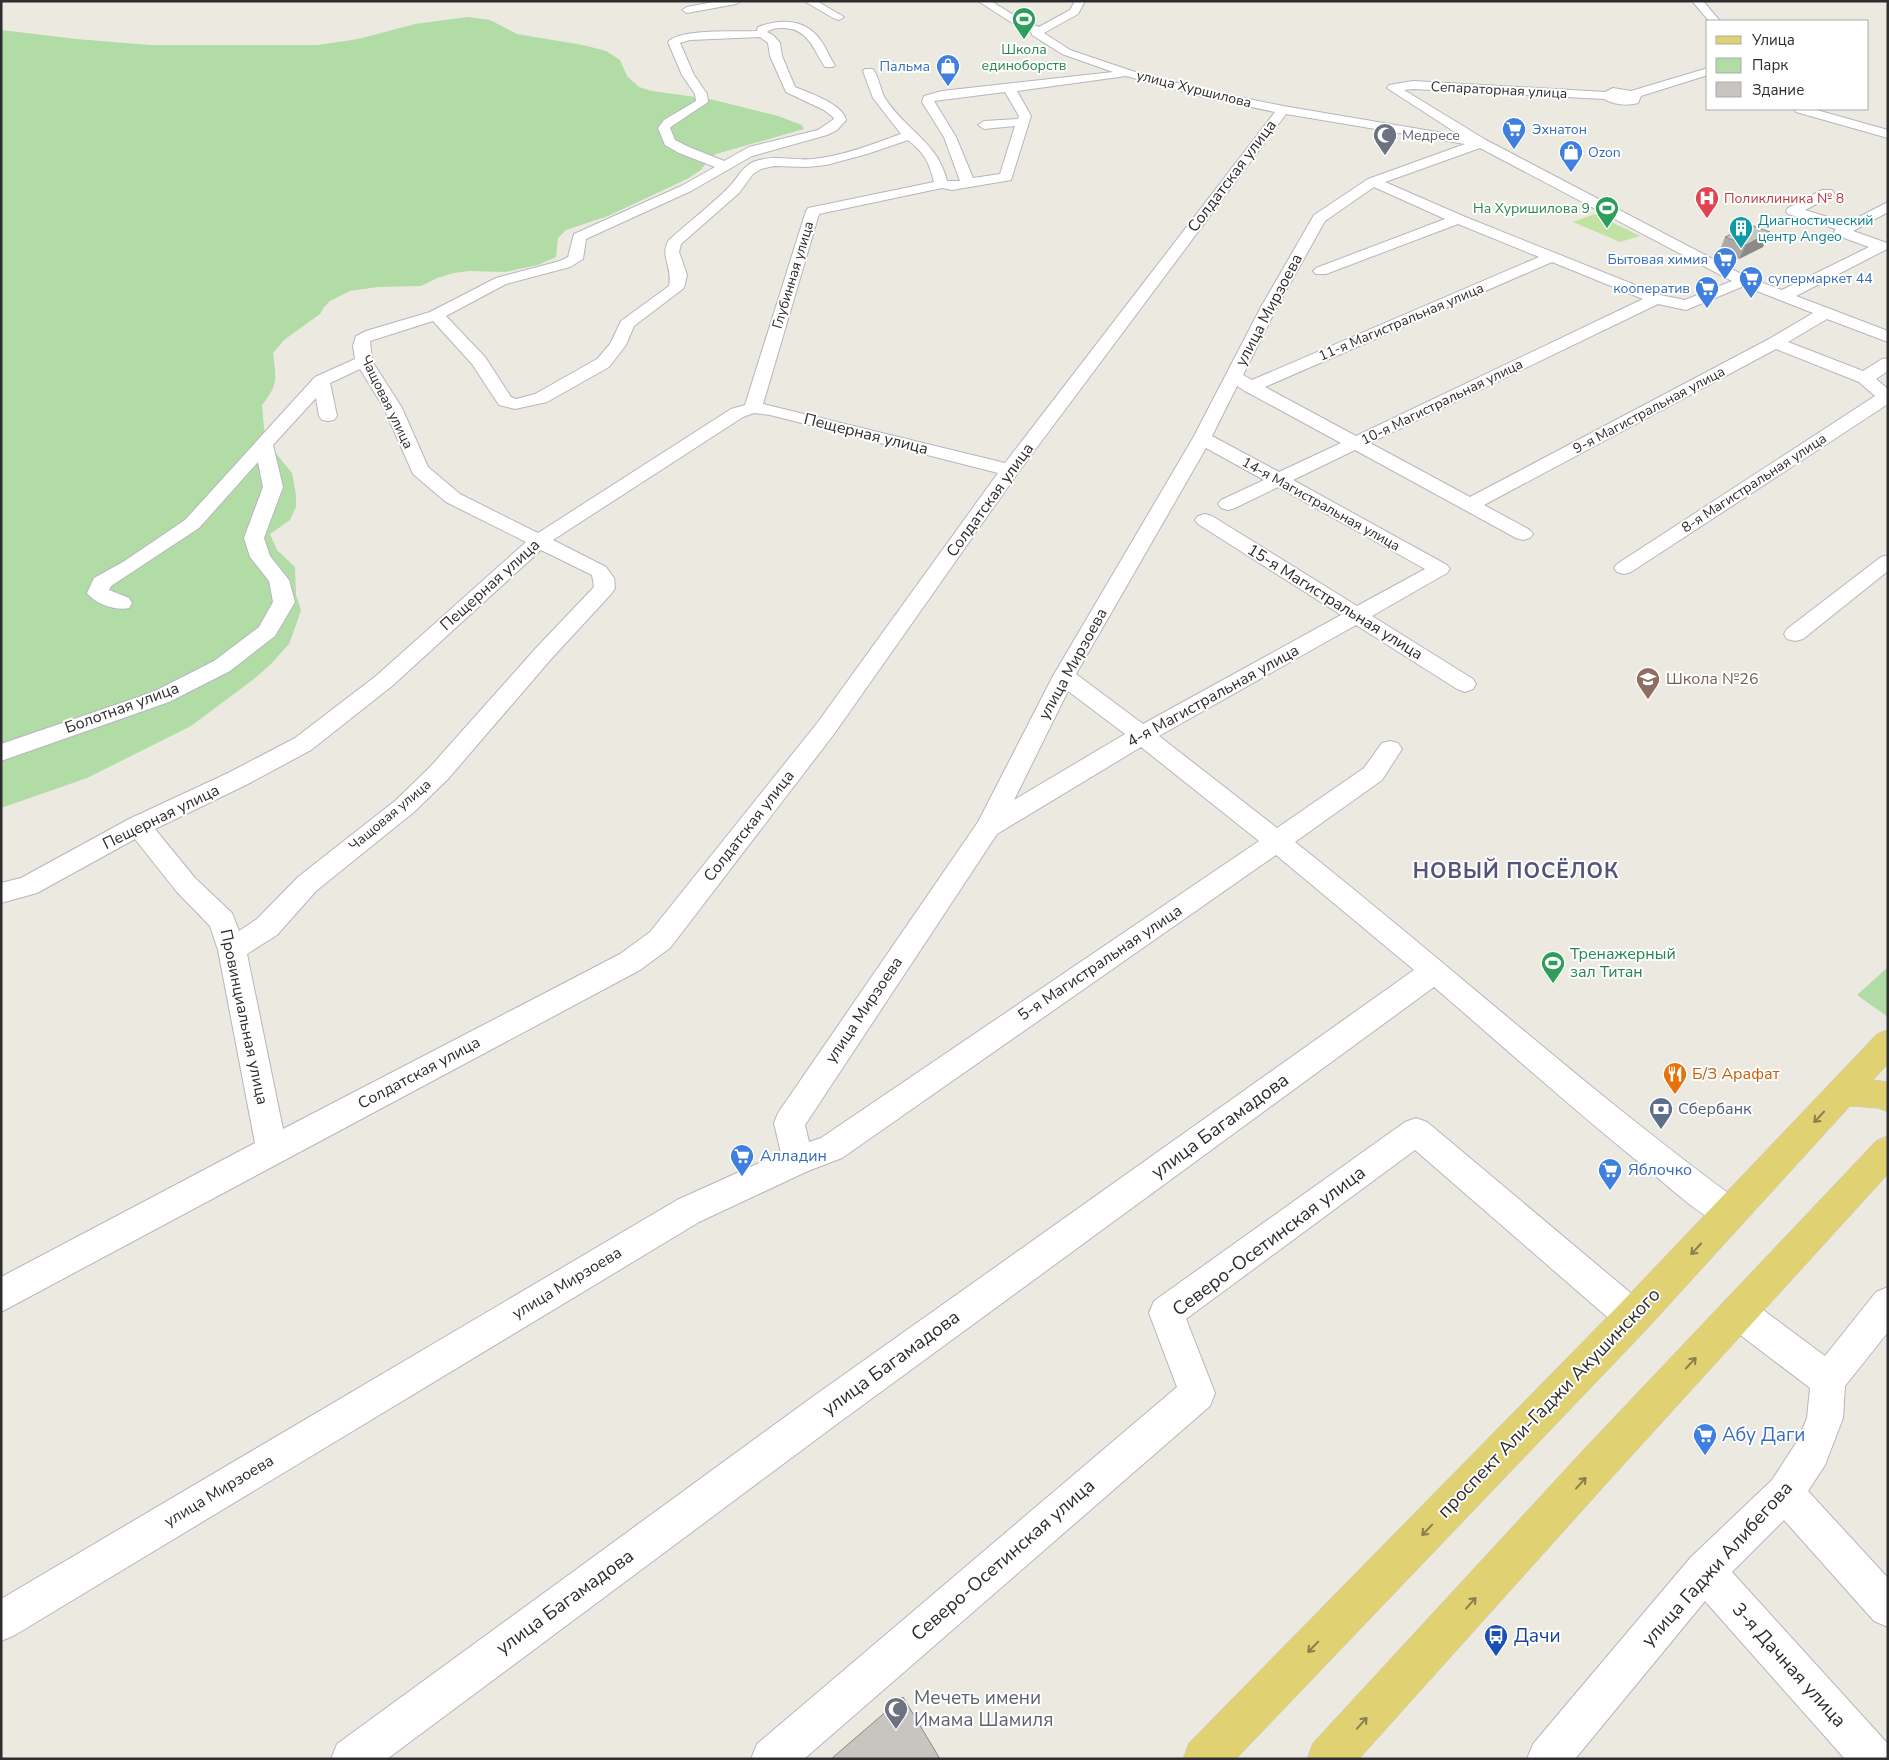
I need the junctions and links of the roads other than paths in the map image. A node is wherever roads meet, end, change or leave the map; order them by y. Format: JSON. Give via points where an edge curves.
{"nodes":[{"id":1,"x":736,"y":1,"type":"edge"},
{"id":2,"x":809,"y":1,"type":"edge"},
{"id":3,"x":983,"y":1,"type":"edge"},
{"id":4,"x":1080,"y":1,"type":"edge"},
{"id":5,"x":1696,"y":1,"type":"edge"},
{"id":6,"x":687,"y":10,"type":"dead end"},
{"id":7,"x":839,"y":17,"type":"dead end"},
{"id":8,"x":1714,"y":20,"type":"edge"},
{"id":9,"x":1040,"y":32,"type":"junction"},
{"id":10,"x":762,"y":34,"type":"junction"},
{"id":11,"x":829,"y":65,"type":"dead end"},
{"id":12,"x":868,"y":71,"type":"dead end"},
{"id":13,"x":1706,"y":72,"type":"edge"},
{"id":14,"x":1128,"y":73,"type":"junction"},
{"id":15,"x":1693,"y":77,"type":"junction"},
{"id":16,"x":1706,"y":81,"type":"edge"},
{"id":17,"x":1009,"y":88,"type":"junction"},
{"id":18,"x":1283,"y":110,"type":"junction"},
{"id":19,"x":1804,"y":110,"type":"edge"},
{"id":20,"x":1023,"y":122,"type":"junction"},
{"id":21,"x":984,"y":125,"type":"dead end"},
{"id":22,"x":1888,"y":134,"type":"edge"},
{"id":23,"x":909,"y":135,"type":"junction"},
{"id":24,"x":1481,"y":143,"type":"junction"},
{"id":25,"x":733,"y":161,"type":"junction"},
{"id":26,"x":778,"y":161,"type":"junction"},
{"id":27,"x":1373,"y":182,"type":"junction"},
{"id":28,"x":942,"y":184,"type":"junction"},
{"id":29,"x":968,"y":184,"type":"junction"},
{"id":30,"x":1827,"y":193,"type":"dead end"},
{"id":31,"x":1888,"y":206,"type":"edge"},
{"id":32,"x":1458,"y":219,"type":"junction"},
{"id":33,"x":1848,"y":228,"type":"junction"},
{"id":34,"x":1552,"y":257,"type":"junction"},
{"id":35,"x":1321,"y":270,"type":"dead end"},
{"id":36,"x":1744,"y":281,"type":"junction"},
{"id":37,"x":1783,"y":296,"type":"junction"},
{"id":38,"x":1656,"y":299,"type":"junction"},
{"id":39,"x":1827,"y":312,"type":"junction"},
{"id":40,"x":436,"y":315,"type":"junction"},
{"id":41,"x":1888,"y":337,"type":"edge"},
{"id":42,"x":1774,"y":343,"type":"junction"},
{"id":43,"x":364,"y":361,"type":"junction"},
{"id":44,"x":1888,"y":362,"type":"edge"},
{"id":45,"x":1865,"y":378,"type":"junction"},
{"id":46,"x":321,"y":381,"type":"junction"},
{"id":47,"x":1242,"y":382,"type":"junction"},
{"id":48,"x":1886,"y":399,"type":"edge"},
{"id":49,"x":753,"y":408,"type":"junction"},
{"id":50,"x":328,"y":416,"type":"dead end"},
{"id":51,"x":1202,"y":438,"type":"junction"},
{"id":52,"x":1355,"y":443,"type":"junction"},
{"id":53,"x":264,"y":444,"type":"junction"},
{"id":54,"x":1010,"y":470,"type":"junction"},
{"id":55,"x":1278,"y":480,"type":"junction"},
{"id":56,"x":1228,"y":504,"type":"dead end"},
{"id":57,"x":1470,"y":505,"type":"junction"},
{"id":58,"x":1205,"y":520,"type":"dead end"},
{"id":59,"x":1523,"y":534,"type":"dead end"},
{"id":60,"x":540,"y":540,"type":"junction"},
{"id":61,"x":1888,"y":560,"type":"edge"},
{"id":62,"x":1624,"y":568,"type":"dead end"},
{"id":63,"x":1440,"y":569,"type":"joint"},
{"id":64,"x":121,"y":603,"type":"dead end"},
{"id":65,"x":1356,"y":615,"type":"junction"},
{"id":66,"x":1795,"y":634,"type":"dead end"},
{"id":67,"x":1064,"y":676,"type":"junction"},
{"id":68,"x":1465,"y":684,"type":"dead end"},
{"id":69,"x":1142,"y":735,"type":"junction"},
{"id":70,"x":1390,"y":749,"type":"dead end"},
{"id":71,"x":1,"y":753,"type":"edge"},
{"id":72,"x":138,"y":826,"type":"junction"},
{"id":73,"x":988,"y":827,"type":"junction"},
{"id":74,"x":1276,"y":842,"type":"junction"},
{"id":75,"x":1,"y":893,"type":"edge"},
{"id":76,"x":232,"y":950,"type":"junction"},
{"id":77,"x":1434,"y":971,"type":"junction"},
{"id":78,"x":1888,"y":1043,"type":"edge"},
{"id":79,"x":1842,"y":1091,"type":"junction"},
{"id":80,"x":1888,"y":1098,"type":"edge"},
{"id":81,"x":272,"y":1150,"type":"junction"},
{"id":82,"x":1888,"y":1151,"type":"edge"},
{"id":83,"x":798,"y":1160,"type":"junction"},
{"id":84,"x":1729,"y":1213,"type":"junction"},
{"id":85,"x":1,"y":1295,"type":"edge"},
{"id":86,"x":1888,"y":1304,"type":"edge"},
{"id":87,"x":1738,"y":1312,"type":"junction"},
{"id":88,"x":1633,"y":1317,"type":"junction"},
{"id":89,"x":1828,"y":1380,"type":"junction"},
{"id":90,"x":1785,"y":1493,"type":"junction"},
{"id":91,"x":1705,"y":1571,"type":"junction"},
{"id":92,"x":1888,"y":1607,"type":"edge"},
{"id":93,"x":1,"y":1621,"type":"edge"},
{"id":94,"x":352,"y":1759,"type":"edge"},
{"id":95,"x":772,"y":1759,"type":"edge"},
{"id":96,"x":1205,"y":1759,"type":"edge"},
{"id":97,"x":1329,"y":1759,"type":"edge"},
{"id":98,"x":1548,"y":1759,"type":"edge"},
{"id":99,"x":1873,"y":1759,"type":"edge"}],
"edges":[{"from":1,"to":6,"type":"street"},
{"from":2,"to":7,"type":"street"},
{"from":3,"to":9,"type":"street"},
{"from":4,"to":9,"type":"street","via":[[1074,12]]},
{"from":5,"to":8,"type":"street"},
{"from":9,"to":14,"type":"street","name":"улица Хуршилова","via":[[1036,34],[1066,52]]},
{"from":10,"to":11,"type":"street","via":[[762,29],[768,26],[797,25],[809,31]]},
{"from":10,"to":25,"type":"street","name":"Чащовая улица","via":[[774,43],[790,89],[828,106],[840,120],[818,134],[754,150]]},
{"from":10,"to":25,"type":"street","via":[[684,38],[674,42],[702,102],[668,123],[664,128],[670,142],[684,150]]},
{"from":12,"to":23,"type":"street","via":[[879,98]]},
{"from":13,"to":15,"type":"street"},
{"from":14,"to":17,"type":"street"},
{"from":14,"to":18,"type":"street","name":"улица Хуршилова"},
{"from":15,"to":16,"type":"street"},
{"from":15,"to":24,"type":"street","name":"Сепараторная улица","via":[[1632,95],[1613,92],[1607,96],[1413,85],[1393,88]]},
{"from":17,"to":20,"type":"street","via":[[1025,116]]},
{"from":17,"to":29,"type":"street","via":[[928,99],[958,154]]},
{"from":18,"to":24,"type":"street","name":"улица Хуршилова"},
{"from":18,"to":54,"type":"street","name":"Солдатская улица"},
{"from":19,"to":22,"type":"street"},
{"from":20,"to":21,"type":"street"},
{"from":20,"to":29,"type":"street","via":[[1006,177]]},
{"from":23,"to":26,"type":"street","via":[[820,162]]},
{"from":23,"to":28,"type":"street","via":[[932,157]]},
{"from":24,"to":27,"type":"street","name":"улица Мирзоева"},
{"from":24,"to":36,"type":"street"},
{"from":25,"to":26,"type":"street"},
{"from":25,"to":40,"type":"street","name":"Чащовая улица","via":[[702,181],[610,220],[579,237],[575,258],[565,264],[501,281]]},
{"from":26,"to":40,"type":"street","via":[[761,164],[743,175],[736,188],[674,243],[672,252],[678,275],[676,288],[627,324],[618,345],[603,363],[541,398],[515,404],[506,401],[479,361]]},
{"from":27,"to":32,"type":"street"},
{"from":27,"to":47,"type":"street","name":"улица Мирзоева","via":[[1319,218],[1269,307]]},
{"from":28,"to":29,"type":"street"},
{"from":28,"to":49,"type":"street","name":"Глубинная улица","via":[[813,211]]},
{"from":30,"to":33,"type":"street","via":[[1793,211]]},
{"from":31,"to":33,"type":"street"},
{"from":32,"to":34,"type":"street"},
{"from":32,"to":35,"type":"street"},
{"from":33,"to":37,"type":"street","via":[[1841,232],[1882,246]]},
{"from":34,"to":38,"type":"street"},
{"from":34,"to":47,"type":"street","name":"11-я Магистральная улица"},
{"from":36,"to":37,"type":"street"},
{"from":36,"to":38,"type":"street","via":[[1686,305]]},
{"from":37,"to":39,"type":"street"},
{"from":38,"to":52,"type":"street","name":"10-я Магистральная улица"},
{"from":39,"to":41,"type":"street"},
{"from":39,"to":42,"type":"street","name":"9-я Магистральная улица"},
{"from":40,"to":43,"type":"street","name":"Чащовая улица","via":[[362,339]]},
{"from":42,"to":45,"type":"street"},
{"from":42,"to":57,"type":"street","name":"9-я Магистральная улица"},
{"from":43,"to":46,"type":"street"},
{"from":43,"to":60,"type":"street","name":"Чащовая улица","via":[[393,408],[420,470],[453,498]]},
{"from":44,"to":45,"type":"street"},
{"from":45,"to":48,"type":"street"},
{"from":46,"to":50,"type":"street"},
{"from":46,"to":53,"type":"street"},
{"from":47,"to":51,"type":"street","name":"улица Мирзоева"},
{"from":47,"to":52,"type":"street"},
{"from":48,"to":62,"type":"street","name":"8-я Магистральная улица"},
{"from":49,"to":54,"type":"street","name":"Пещерная улица"},
{"from":49,"to":60,"type":"street","name":"Пещерная улица","via":[[737,413]]},
{"from":51,"to":55,"type":"street","name":"14-я Магистральная улица"},
{"from":51,"to":67,"type":"street","name":"улица Мирзоева"},
{"from":52,"to":55,"type":"street","name":"10-я Магистральная улица"},
{"from":52,"to":57,"type":"street"},
{"from":53,"to":64,"type":"street","via":[[192,524],[101,582],[98,593]]},
{"from":53,"to":71,"type":"street","name":"Болотная улица","via":[[273,486],[254,538],[260,557],[279,580],[284,602],[267,631],[222,666],[161,696]]},
{"from":54,"to":81,"type":"street","name":"Солдатская улица","via":[[826,728],[660,940],[630,962]]},
{"from":55,"to":56,"type":"street","name":"10-я Магистральная улица"},
{"from":55,"to":63,"type":"street","name":"14-я Магистральная улица"},
{"from":57,"to":59,"type":"street"},
{"from":58,"to":65,"type":"street","name":"15-я Магистральная улица"},
{"from":60,"to":72,"type":"street","name":"Пещерная улица","via":[[384,680],[303,744]]},
{"from":60,"to":76,"type":"street","name":"Чащовая улица","via":[[599,571],[605,588],[439,774],[405,806],[307,884],[267,927]]},
{"from":61,"to":66,"type":"street"},
{"from":63,"to":65,"type":"street","name":"4-я Магистральная улица"},
{"from":65,"to":68,"type":"street","name":"15-я Магистральная улица"},
{"from":65,"to":69,"type":"street","name":"4-я Магистральная улица"},
{"from":67,"to":69,"type":"street"},
{"from":67,"to":73,"type":"street","name":"улица Мирзоева"},
{"from":69,"to":73,"type":"street","name":"4-я Магистральная улица"},
{"from":69,"to":74,"type":"street"},
{"from":70,"to":74,"type":"street","name":"5-я Магистральная улица","via":[[1372,774]]},
{"from":72,"to":75,"type":"street","name":"Пещерная улица","via":[[28,886]]},
{"from":72,"to":76,"type":"street","name":"Провинциальная улица","via":[[186,885],[222,921]]},
{"from":73,"to":83,"type":"street","name":"улица Мирзоева","via":[[790,1123]]},
{"from":74,"to":77,"type":"street"},
{"from":74,"to":83,"type":"street","name":"5-я Магистральная улица","via":[[831,1148]]},
{"from":76,"to":81,"type":"street","name":"Провинциальная улица"},
{"from":77,"to":84,"type":"street","via":[[1675,1174]]},
{"from":77,"to":94,"type":"street","name":"улица Багамадова","via":[[832,1406]]},
{"from":78,"to":79,"type":"main road","name":"проспект Али-Гаджи Акушинского"},
{"from":79,"to":80,"type":"main road"},
{"from":79,"to":84,"type":"main road","name":"проспект Али-Гаджи Акушинского","one_way":true},
{"from":81,"to":85,"type":"street","name":"Солдатская улица"},
{"from":82,"to":87,"type":"main road"},
{"from":83,"to":93,"type":"street","name":"улица Мирзоева","via":[[688,1211]]},
{"from":84,"to":88,"type":"main road","name":"проспект Али-Гаджи Акушинского","one_way":true},
{"from":86,"to":89,"type":"street"},
{"from":87,"to":89,"type":"street"},
{"from":97,"to":87,"type":"main road","one_way":true},
{"from":88,"to":95,"type":"street","name":"Северо-Осетинская улица","via":[[1416,1132],[1166,1313],[1197,1393]]},
{"from":88,"to":96,"type":"main road","name":"проспект Али-Гаджи Акушинского","one_way":true},
{"from":89,"to":90,"type":"street","name":"улица Гаджи Алибегова","via":[[1825,1418],[1812,1452]]},
{"from":90,"to":91,"type":"street","name":"улица Гаджи Алибегова"},
{"from":90,"to":92,"type":"street"},
{"from":91,"to":98,"type":"street","name":"улица Гаджи Алибегова"},
{"from":91,"to":99,"type":"street","name":"3-я Дачная улица"}]}
